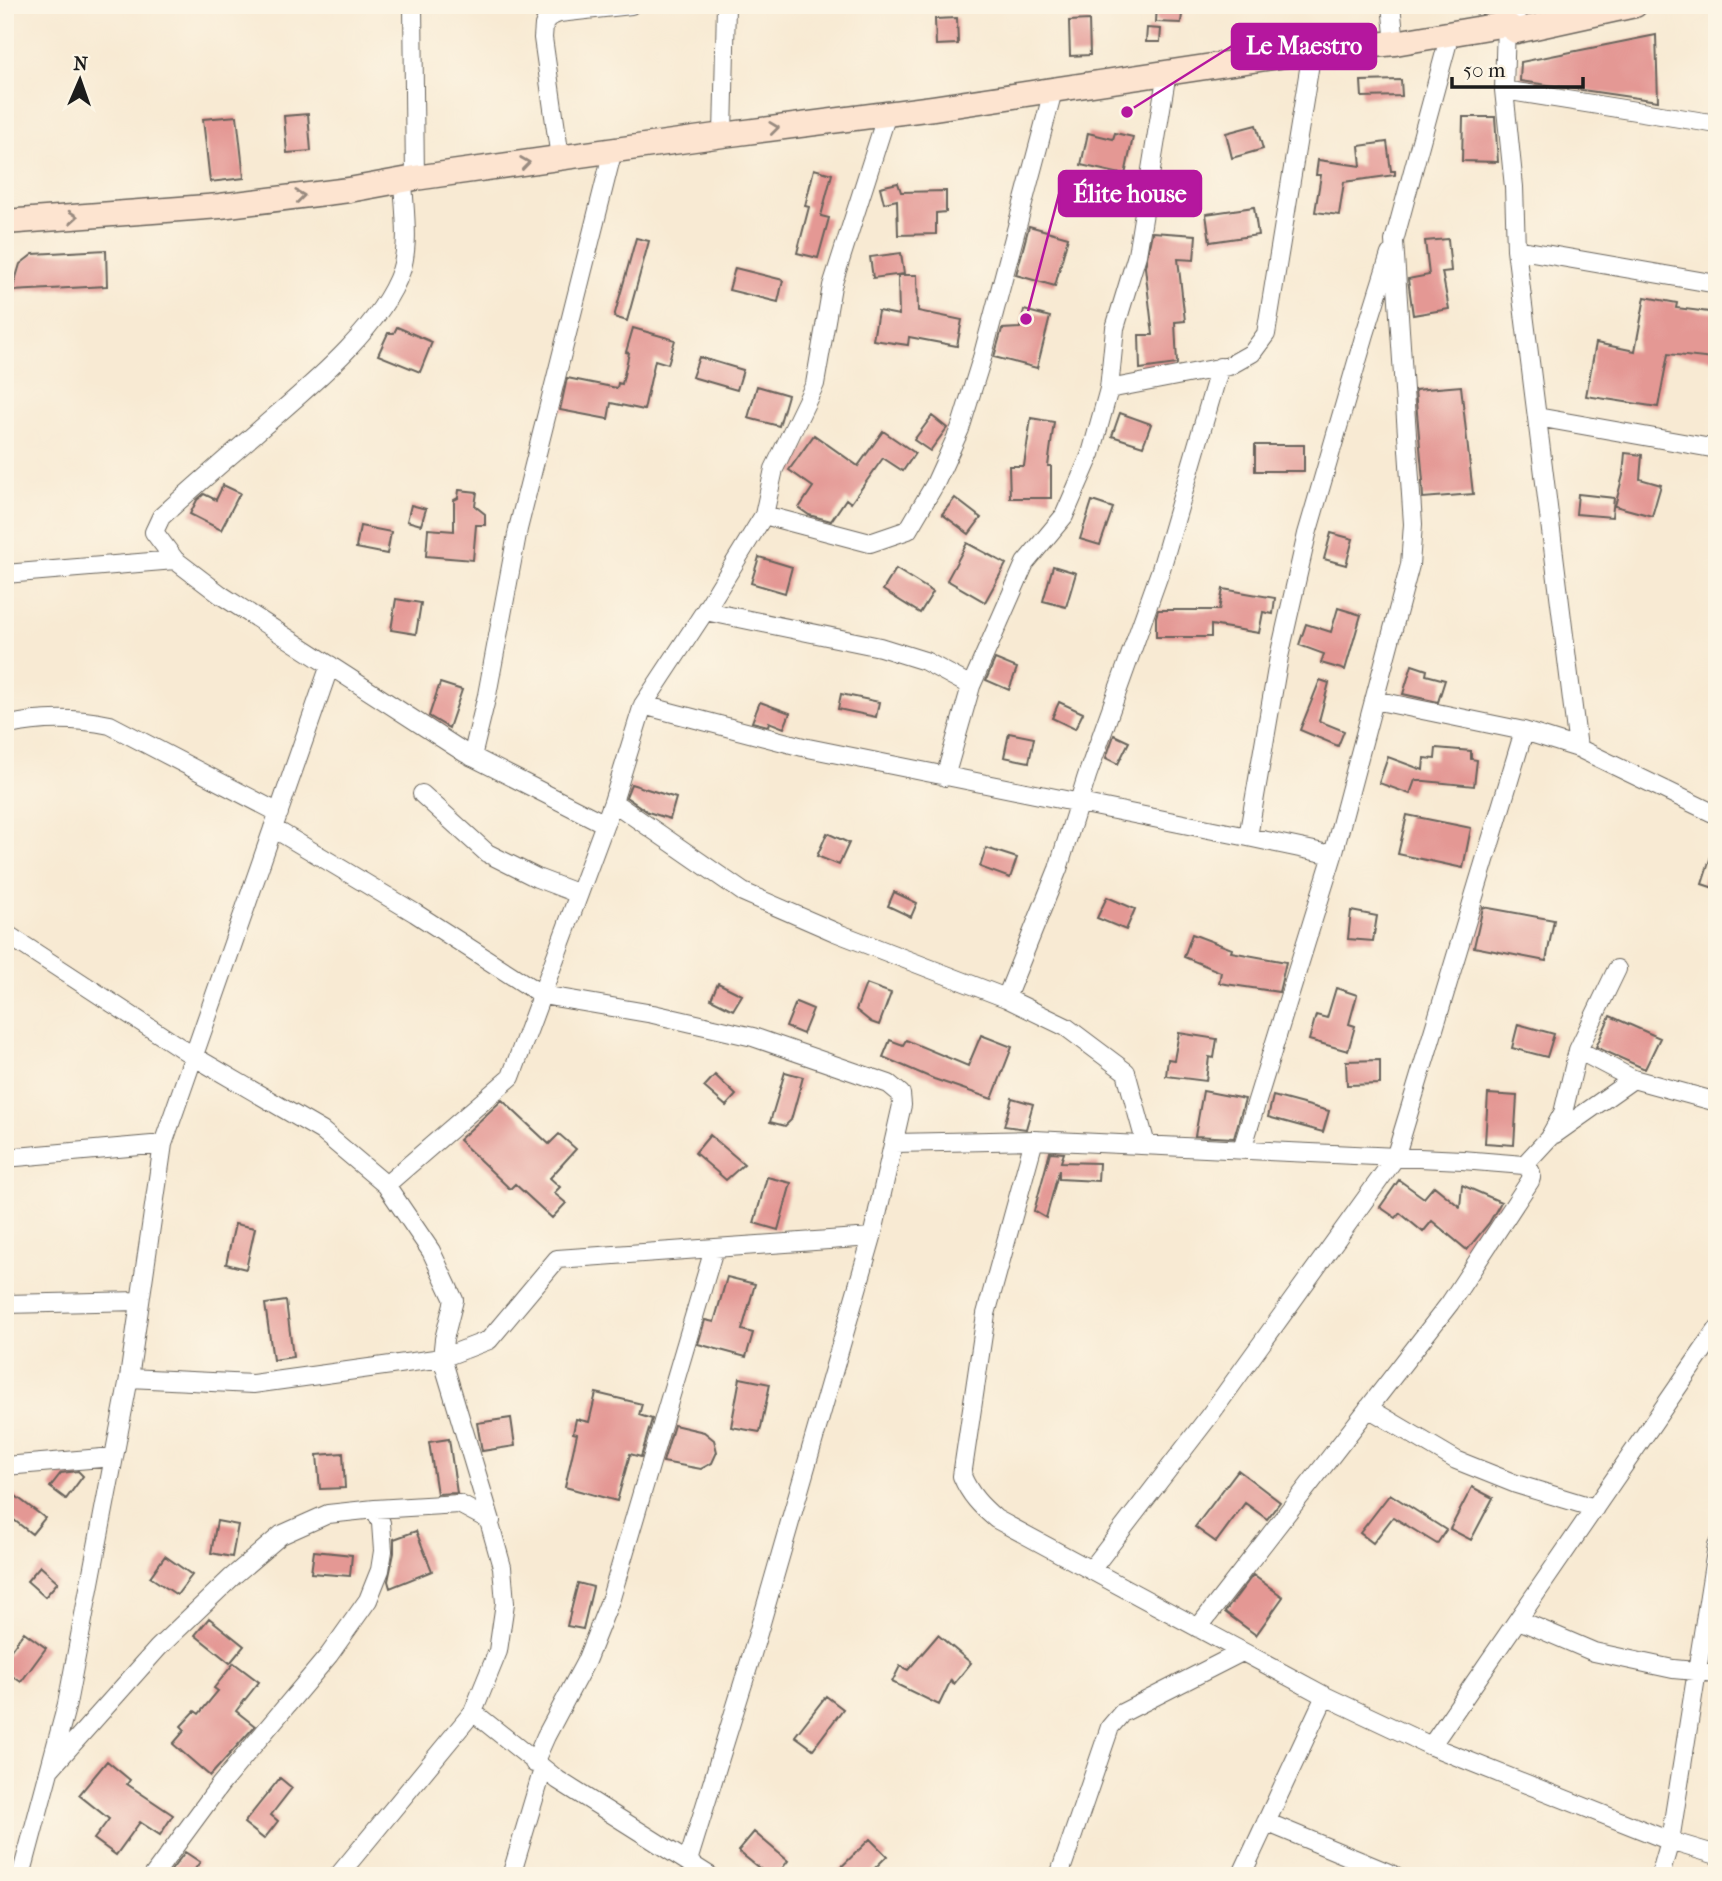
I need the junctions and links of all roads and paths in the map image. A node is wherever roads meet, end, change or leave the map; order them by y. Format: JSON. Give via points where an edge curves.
{"nodes":[{"id":1,"x":413,"y":5,"type":"edge"},
{"id":2,"x":631,"y":5,"type":"edge"},
{"id":3,"x":726,"y":5,"type":"edge"},
{"id":4,"x":1391,"y":5,"type":"edge"},
{"id":5,"x":1635,"y":5,"type":"edge"},
{"id":6,"x":1513,"y":20,"type":"edge"},
{"id":7,"x":1450,"y":34,"type":"junction"},
{"id":8,"x":1395,"y":43,"type":"junction"},
{"id":9,"x":1312,"y":51,"type":"junction"},
{"id":10,"x":1167,"y":72,"type":"junction"},
{"id":11,"x":1504,"y":90,"type":"junction"},
{"id":12,"x":1053,"y":91,"type":"junction"},
{"id":13,"x":887,"y":114,"type":"junction"},
{"id":14,"x":1717,"y":124,"type":"edge"},
{"id":15,"x":723,"y":135,"type":"junction"},
{"id":16,"x":613,"y":150,"type":"junction"},
{"id":17,"x":560,"y":158,"type":"junction"},
{"id":18,"x":409,"y":179,"type":"junction"},
{"id":19,"x":5,"y":222,"type":"edge"},
{"id":20,"x":1394,"y":241,"type":"junction"},
{"id":21,"x":1516,"y":249,"type":"junction"},
{"id":22,"x":1717,"y":284,"type":"edge"},
{"id":23,"x":1220,"y":367,"type":"junction"},
{"id":24,"x":1109,"y":389,"type":"junction"},
{"id":25,"x":1537,"y":417,"type":"junction"},
{"id":26,"x":1717,"y":449,"type":"edge"},
{"id":27,"x":764,"y":515,"type":"junction"},
{"id":28,"x":176,"y":560,"type":"junction"},
{"id":29,"x":5,"y":574,"type":"edge"},
{"id":30,"x":705,"y":611,"type":"junction"},
{"id":31,"x":330,"y":664,"type":"junction"},
{"id":32,"x":971,"y":686,"type":"junction"},
{"id":33,"x":1374,"y":700,"type":"junction"},
{"id":34,"x":643,"y":705,"type":"junction"},
{"id":35,"x":5,"y":726,"type":"edge"},
{"id":36,"x":1524,"y":731,"type":"junction"},
{"id":37,"x":1578,"y":748,"type":"junction"},
{"id":38,"x":472,"y":757,"type":"junction"},
{"id":39,"x":946,"y":777,"type":"junction"},
{"id":40,"x":422,"y":794,"type":"dead end"},
{"id":41,"x":613,"y":802,"type":"junction"},
{"id":42,"x":1080,"y":803,"type":"junction"},
{"id":43,"x":1717,"y":815,"type":"edge"},
{"id":44,"x":276,"y":821,"type":"junction"},
{"id":45,"x":605,"y":824,"type":"junction"},
{"id":46,"x":1248,"y":837,"type":"junction"},
{"id":47,"x":1333,"y":855,"type":"junction"},
{"id":48,"x":579,"y":894,"type":"junction"},
{"id":49,"x":5,"y":933,"type":"edge"},
{"id":50,"x":1616,"y":969,"type":"dead end"},
{"id":51,"x":542,"y":995,"type":"junction"},
{"id":52,"x":1006,"y":998,"type":"junction"},
{"id":53,"x":1578,"y":1050,"type":"junction"},
{"id":54,"x":193,"y":1056,"type":"junction"},
{"id":55,"x":1633,"y":1079,"type":"junction"},
{"id":56,"x":1717,"y":1102,"type":"edge"},
{"id":57,"x":1549,"y":1138,"type":"junction"},
{"id":58,"x":1034,"y":1140,"type":"junction"},
{"id":59,"x":894,"y":1143,"type":"junction"},
{"id":60,"x":163,"y":1144,"type":"junction"},
{"id":61,"x":1146,"y":1145,"type":"junction"},
{"id":62,"x":1242,"y":1149,"type":"junction"},
{"id":63,"x":5,"y":1158,"type":"edge"},
{"id":64,"x":1395,"y":1158,"type":"junction"},
{"id":65,"x":1524,"y":1165,"type":"junction"},
{"id":66,"x":386,"y":1185,"type":"junction"},
{"id":67,"x":872,"y":1237,"type":"junction"},
{"id":68,"x":714,"y":1249,"type":"junction"},
{"id":69,"x":140,"y":1301,"type":"junction"},
{"id":70,"x":5,"y":1304,"type":"edge"},
{"id":71,"x":1717,"y":1330,"type":"edge"},
{"id":72,"x":442,"y":1358,"type":"junction"},
{"id":73,"x":129,"y":1378,"type":"junction"},
{"id":74,"x":1368,"y":1408,"type":"junction"},
{"id":75,"x":114,"y":1457,"type":"junction"},
{"id":76,"x":5,"y":1466,"type":"edge"},
{"id":77,"x":1595,"y":1508,"type":"junction"},
{"id":78,"x":375,"y":1509,"type":"junction"},
{"id":79,"x":491,"y":1521,"type":"junction"},
{"id":80,"x":1717,"y":1545,"type":"edge"},
{"id":81,"x":1091,"y":1570,"type":"junction"},
{"id":82,"x":1519,"y":1620,"type":"junction"},
{"id":83,"x":1198,"y":1628,"type":"junction"},
{"id":84,"x":1242,"y":1652,"type":"junction"},
{"id":85,"x":1697,"y":1672,"type":"junction"},
{"id":86,"x":1717,"y":1673,"type":"edge"},
{"id":87,"x":1325,"y":1696,"type":"junction"},
{"id":88,"x":473,"y":1712,"type":"junction"},
{"id":89,"x":1431,"y":1746,"type":"junction"},
{"id":90,"x":538,"y":1766,"type":"junction"},
{"id":91,"x":49,"y":1771,"type":"junction"},
{"id":92,"x":1266,"y":1822,"type":"junction"},
{"id":93,"x":1670,"y":1841,"type":"junction"},
{"id":94,"x":1717,"y":1855,"type":"edge"},
{"id":95,"x":688,"y":1861,"type":"junction"},
{"id":96,"x":21,"y":1876,"type":"edge"},
{"id":97,"x":153,"y":1876,"type":"edge"},
{"id":98,"x":338,"y":1876,"type":"edge"},
{"id":99,"x":511,"y":1876,"type":"edge"},
{"id":100,"x":710,"y":1876,"type":"edge"},
{"id":101,"x":1059,"y":1876,"type":"edge"},
{"id":102,"x":1241,"y":1876,"type":"edge"},
{"id":103,"x":1396,"y":1876,"type":"edge"},
{"id":104,"x":1660,"y":1876,"type":"edge"}],
"edges":[{"from":1,"to":18,"type":"street"},
{"from":2,"to":17,"type":"street","via":[[547,18],[543,38]]},
{"from":3,"to":15,"type":"street"},
{"from":4,"to":8,"type":"street"},
{"from":5,"to":6,"type":"main road"},
{"from":6,"to":7,"type":"main road"},
{"from":6,"to":11,"type":"street"},
{"from":7,"to":8,"type":"main road"},
{"from":7,"to":20,"type":"street"},
{"from":8,"to":9,"type":"main road"},
{"from":9,"to":10,"type":"main road"},
{"from":9,"to":23,"type":"street","via":[[1266,334],[1252,353]]},
{"from":10,"to":12,"type":"main road"},
{"from":10,"to":24,"type":"street","via":[[1137,255],[1115,328]]},
{"from":11,"to":14,"type":"street"},
{"from":11,"to":21,"type":"street"},
{"from":12,"to":13,"type":"main road"},
{"from":12,"to":27,"type":"street","via":[[960,429],[908,530],[870,543]]},
{"from":15,"to":13,"type":"main road","one_way":true},
{"from":13,"to":27,"type":"street","via":[[832,286],[815,384],[774,469]]},
{"from":15,"to":16,"type":"main road"},
{"from":16,"to":17,"type":"main road"},
{"from":16,"to":38,"type":"street","via":[[517,529]]},
{"from":18,"to":17,"type":"main road","one_way":true},
{"from":19,"to":18,"type":"main road","one_way":true,"via":[[220,206]]},
{"from":18,"to":28,"type":"street","via":[[405,252],[392,292],[370,324],[312,384],[161,517],[154,533]]},
{"from":20,"to":33,"type":"street","via":[[1413,524],[1410,565]]},
{"from":20,"to":46,"type":"street","via":[[1307,534],[1279,657]]},
{"from":21,"to":22,"type":"street"},
{"from":21,"to":25,"type":"street"},
{"from":23,"to":24,"type":"street"},
{"from":23,"to":42,"type":"street","via":[[1161,569]]},
{"from":24,"to":32,"type":"street","via":[[1091,454],[1064,516],[1025,564]]},
{"from":25,"to":26,"type":"street"},
{"from":25,"to":37,"type":"street"},
{"from":27,"to":30,"type":"street"},
{"from":28,"to":29,"type":"street"},
{"from":28,"to":31,"type":"street","via":[[221,595]]},
{"from":30,"to":32,"type":"street","via":[[880,647],[925,661]]},
{"from":30,"to":34,"type":"street"},
{"from":31,"to":38,"type":"street"},
{"from":31,"to":44,"type":"street"},
{"from":32,"to":39,"type":"street"},
{"from":33,"to":36,"type":"street"},
{"from":33,"to":47,"type":"street"},
{"from":34,"to":39,"type":"street","via":[[803,747]]},
{"from":34,"to":41,"type":"street"},
{"from":35,"to":44,"type":"street","via":[[83,719],[110,725]]},
{"from":36,"to":37,"type":"street"},
{"from":36,"to":64,"type":"street"},
{"from":37,"to":43,"type":"street"},
{"from":38,"to":45,"type":"street"},
{"from":39,"to":42,"type":"street"},
{"from":40,"to":48,"type":"street","via":[[487,853]]},
{"from":41,"to":45,"type":"street"},
{"from":41,"to":52,"type":"street","via":[[743,892]]},
{"from":42,"to":46,"type":"street"},
{"from":42,"to":52,"type":"street"},
{"from":44,"to":51,"type":"street"},
{"from":44,"to":54,"type":"street"},
{"from":45,"to":48,"type":"street"},
{"from":46,"to":47,"type":"street"},
{"from":47,"to":62,"type":"street"},
{"from":48,"to":51,"type":"street"},
{"from":49,"to":54,"type":"street"},
{"from":50,"to":53,"type":"street"},
{"from":51,"to":59,"type":"street","via":[[753,1037],[889,1084],[901,1094],[902,1105]]},
{"from":51,"to":66,"type":"street","via":[[511,1077]]},
{"from":52,"to":61,"type":"street","via":[[1066,1027],[1126,1072]]},
{"from":53,"to":55,"type":"street"},
{"from":53,"to":57,"type":"street","via":[[1563,1114]]},
{"from":54,"to":60,"type":"street"},
{"from":54,"to":66,"type":"street","via":[[322,1131]]},
{"from":55,"to":56,"type":"street"},
{"from":55,"to":57,"type":"street"},
{"from":57,"to":65,"type":"street"},
{"from":58,"to":59,"type":"street"},
{"from":58,"to":61,"type":"street"},
{"from":58,"to":81,"type":"street","via":[[986,1314],[962,1476],[978,1503],[996,1519]]},
{"from":59,"to":67,"type":"street"},
{"from":60,"to":63,"type":"street"},
{"from":60,"to":69,"type":"street"},
{"from":61,"to":62,"type":"street"},
{"from":62,"to":64,"type":"street"},
{"from":64,"to":65,"type":"street"},
{"from":64,"to":81,"type":"street","via":[[1210,1415]]},
{"from":65,"to":74,"type":"street","via":[[1530,1169],[1530,1181],[1450,1303]]},
{"from":66,"to":72,"type":"street","via":[[431,1251],[454,1300]]},
{"from":67,"to":68,"type":"street"},
{"from":67,"to":95,"type":"street"},
{"from":68,"to":72,"type":"street","via":[[557,1259],[489,1340]]},
{"from":68,"to":90,"type":"street","via":[[611,1598],[586,1661],[546,1736]]},
{"from":69,"to":70,"type":"street"},
{"from":69,"to":73,"type":"street"},
{"from":71,"to":77,"type":"street"},
{"from":72,"to":73,"type":"street","via":[[253,1384]]},
{"from":72,"to":79,"type":"street"},
{"from":73,"to":75,"type":"street"},
{"from":74,"to":77,"type":"street","via":[[1456,1460]]},
{"from":74,"to":83,"type":"street"},
{"from":75,"to":76,"type":"street"},
{"from":75,"to":91,"type":"street","via":[[67,1703]]},
{"from":77,"to":82,"type":"street"},
{"from":78,"to":79,"type":"street","via":[[459,1504]]},
{"from":78,"to":91,"type":"street","via":[[328,1514],[281,1535],[159,1648]]},
{"from":78,"to":97,"type":"street","via":[[383,1551],[368,1600]]},
{"from":79,"to":88,"type":"street","via":[[505,1603],[498,1651]]},
{"from":80,"to":85,"type":"street"},
{"from":81,"to":83,"type":"street"},
{"from":82,"to":85,"type":"street","via":[[1594,1652]]},
{"from":82,"to":89,"type":"street"},
{"from":83,"to":84,"type":"street"},
{"from":84,"to":87,"type":"street"},
{"from":84,"to":101,"type":"street","via":[[1122,1713],[1110,1727]]},
{"from":85,"to":86,"type":"street"},
{"from":85,"to":93,"type":"street"},
{"from":87,"to":89,"type":"street"},
{"from":87,"to":92,"type":"street"},
{"from":88,"to":90,"type":"street"},
{"from":88,"to":98,"type":"street"},
{"from":89,"to":93,"type":"street"},
{"from":90,"to":95,"type":"street"},
{"from":90,"to":99,"type":"street"},
{"from":91,"to":96,"type":"street"},
{"from":92,"to":102,"type":"street"},
{"from":92,"to":103,"type":"street"},
{"from":93,"to":94,"type":"street"},
{"from":93,"to":104,"type":"street"},
{"from":95,"to":100,"type":"street"}]}
